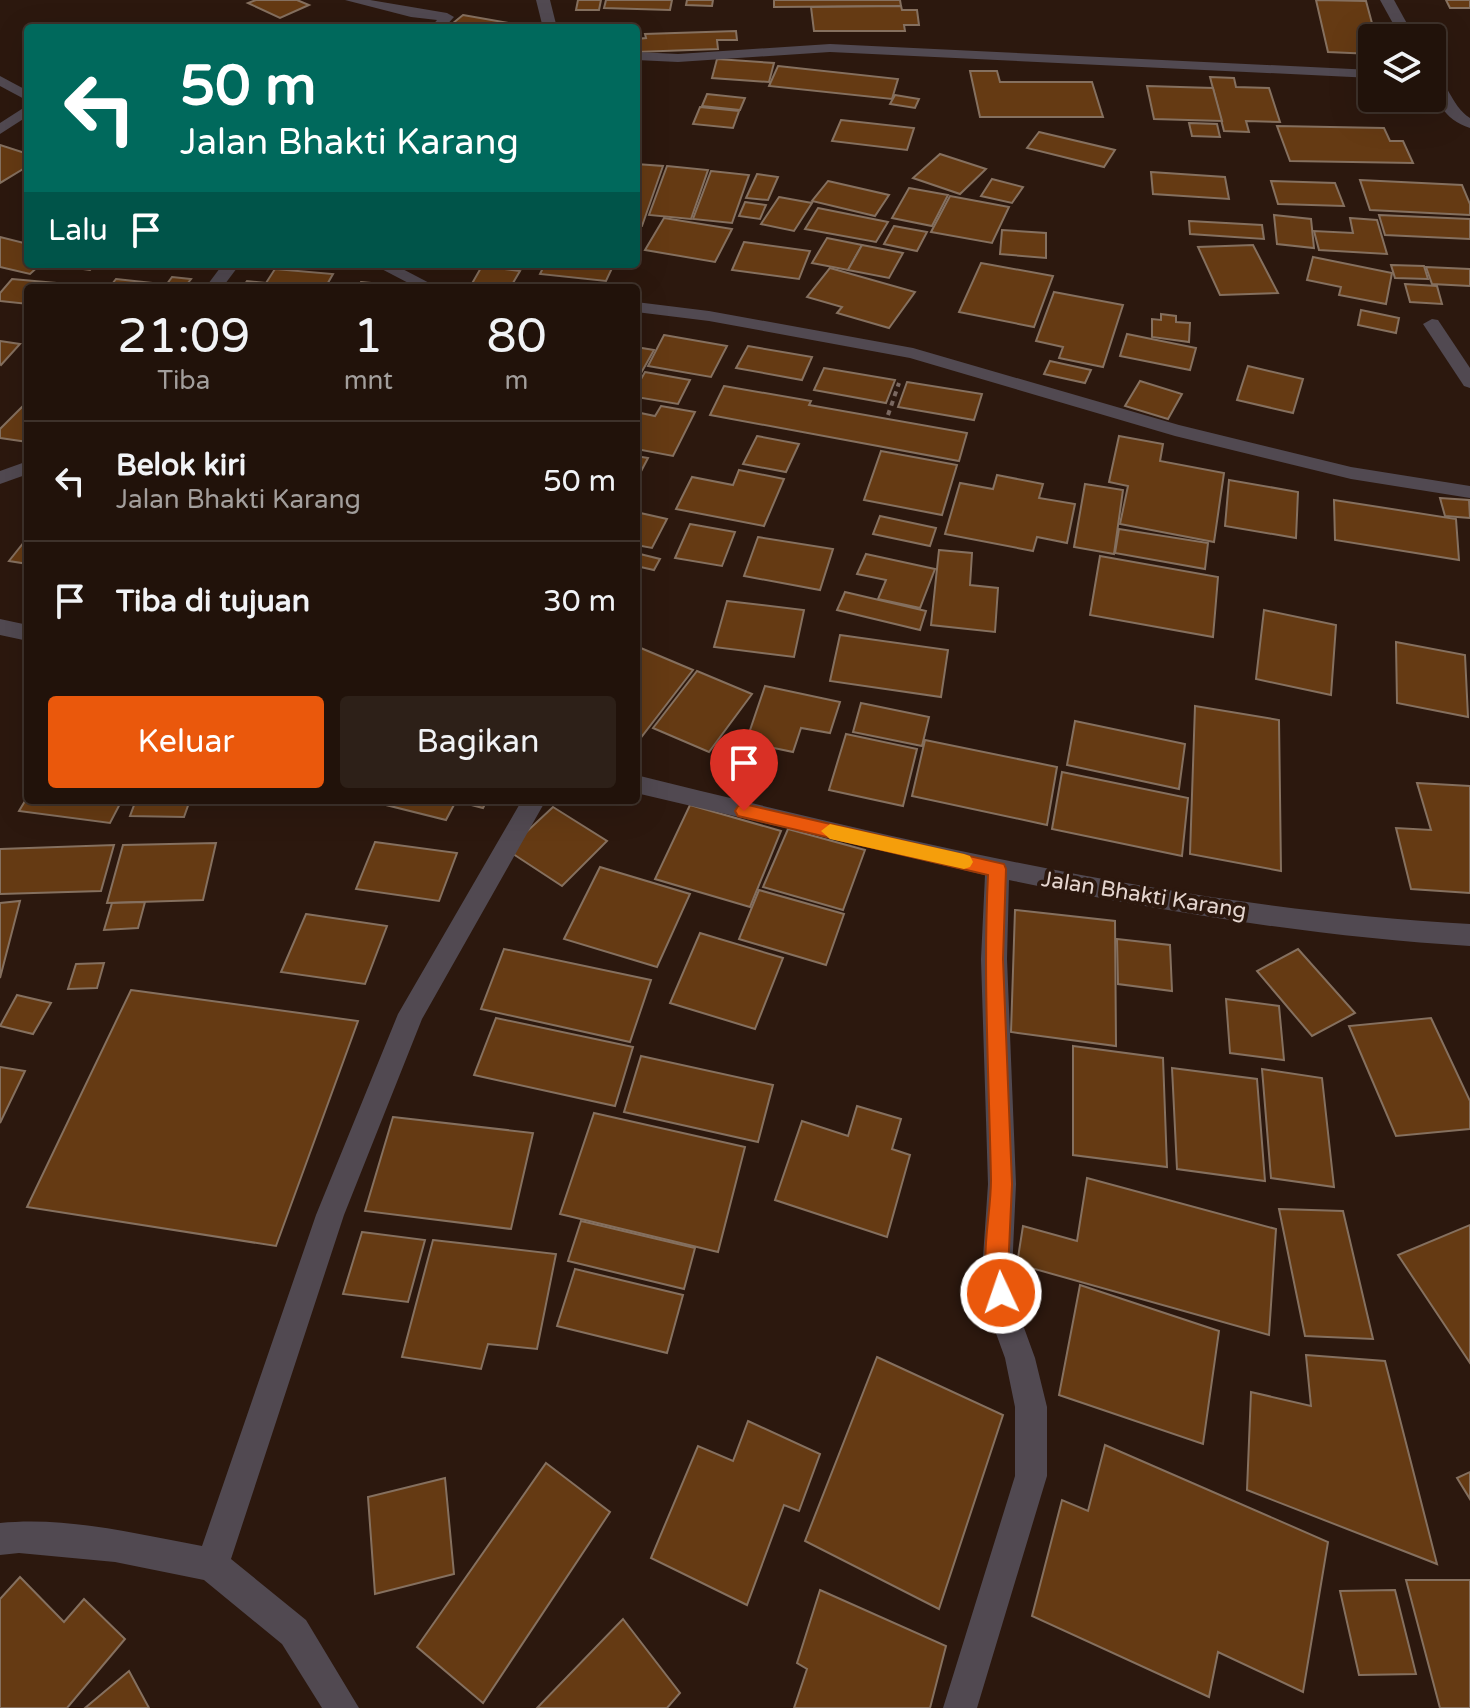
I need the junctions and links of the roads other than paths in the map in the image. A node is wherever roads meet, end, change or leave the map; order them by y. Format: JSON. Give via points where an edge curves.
{"nodes":[{"id":1,"x":352,"y":0,"type":"edge"},
{"id":2,"x":543,"y":0,"type":"edge"},
{"id":3,"x":1387,"y":0,"type":"edge"},
{"id":4,"x":441,"y":24,"type":"edge"},
{"id":5,"x":549,"y":24,"type":"edge"},
{"id":6,"x":1400,"y":24,"type":"edge"},
{"id":7,"x":640,"y":56,"type":"edge"},
{"id":8,"x":1358,"y":73,"type":"edge"},
{"id":9,"x":0,"y":80,"type":"edge"},
{"id":10,"x":24,"y":95,"type":"edge"},
{"id":11,"x":1446,"y":103,"type":"edge"},
{"id":12,"x":24,"y":112,"type":"edge"},
{"id":13,"x":1470,"y":124,"type":"edge"},
{"id":14,"x":0,"y":130,"type":"edge"},
{"id":15,"x":229,"y":268,"type":"edge"},
{"id":16,"x":388,"y":268,"type":"edge"},
{"id":17,"x":216,"y":284,"type":"edge"},
{"id":18,"x":422,"y":284,"type":"edge"},
{"id":19,"x":640,"y":307,"type":"edge"},
{"id":20,"x":1432,"y":324,"type":"dead end"},
{"id":21,"x":1470,"y":382,"type":"edge"},
{"id":22,"x":24,"y":469,"type":"edge"},
{"id":23,"x":0,"y":478,"type":"edge"},
{"id":24,"x":1470,"y":492,"type":"edge"},
{"id":25,"x":0,"y":627,"type":"edge"},
{"id":26,"x":24,"y":632,"type":"edge"},
{"id":27,"x":640,"y":785,"type":"edge"},
{"id":28,"x":532,"y":804,"type":"edge"},
{"id":29,"x":997,"y":869,"type":"junction"},
{"id":30,"x":1470,"y":935,"type":"edge"},
{"id":31,"x":0,"y":1539,"type":"edge"},
{"id":32,"x":212,"y":1565,"type":"junction"},
{"id":33,"x":342,"y":1708,"type":"edge"},
{"id":34,"x":960,"y":1708,"type":"edge"}],
"edges":[{"from":1,"to":4,"type":"street","via":[[447,17]]},
{"from":2,"to":5,"type":"street"},
{"from":3,"to":6,"type":"street"},
{"from":7,"to":8,"type":"street","via":[[830,48]]},
{"from":9,"to":10,"type":"street"},
{"from":11,"to":13,"type":"street"},
{"from":12,"to":14,"type":"street"},
{"from":15,"to":17,"type":"street"},
{"from":16,"to":18,"type":"street"},
{"from":19,"to":24,"type":"street","via":[[913,353],[1175,430],[1351,473]]},
{"from":20,"to":21,"type":"street"},
{"from":22,"to":23,"type":"street"},
{"from":25,"to":26,"type":"street"},
{"from":27,"to":29,"type":"street","name":"Jalan Bhakti Karang"},
{"from":28,"to":32,"type":"street","via":[[411,1014],[330,1215]]},
{"from":29,"to":30,"type":"street","name":"Jalan Bhakti Karang","via":[[1255,913]]},
{"from":29,"to":34,"type":"street","via":[[994,989],[1002,1184],[997,1272],[1031,1407],[1031,1476]]},
{"from":31,"to":32,"type":"street","via":[[115,1546]]},
{"from":32,"to":33,"type":"street","via":[[294,1632]]}]}
